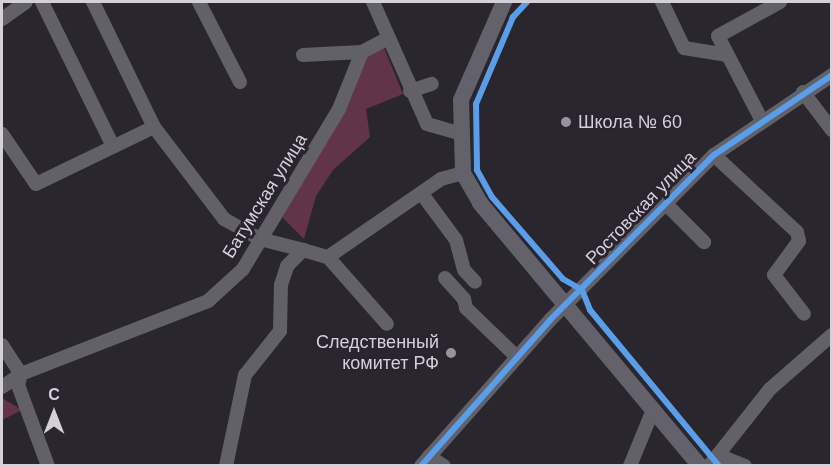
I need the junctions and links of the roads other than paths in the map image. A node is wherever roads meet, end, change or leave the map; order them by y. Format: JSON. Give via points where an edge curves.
{"nodes":[{"id":1,"x":26,"y":2,"type":"edge"},
{"id":2,"x":42,"y":2,"type":"edge"},
{"id":3,"x":93,"y":2,"type":"edge"},
{"id":4,"x":199,"y":2,"type":"edge"},
{"id":5,"x":373,"y":2,"type":"edge"},
{"id":6,"x":504,"y":2,"type":"edge"},
{"id":7,"x":662,"y":2,"type":"edge"},
{"id":8,"x":780,"y":2,"type":"edge"},
{"id":9,"x":2,"y":19,"type":"edge"},
{"id":10,"x":386,"y":39,"type":"junction"},
{"id":11,"x":362,"y":52,"type":"junction"},
{"id":12,"x":303,"y":55,"type":"dead end"},
{"id":13,"x":727,"y":55,"type":"junction"},
{"id":14,"x":831,"y":75,"type":"edge"},
{"id":15,"x":240,"y":82,"type":"dead end"},
{"id":16,"x":432,"y":84,"type":"dead end"},
{"id":17,"x":410,"y":91,"type":"junction"},
{"id":18,"x":803,"y":92,"type":"junction"},
{"id":19,"x":761,"y":119,"type":"junction"},
{"id":20,"x":154,"y":127,"type":"junction"},
{"id":21,"x":831,"y":130,"type":"edge"},
{"id":22,"x":2,"y":134,"type":"edge"},
{"id":23,"x":458,"y":134,"type":"junction"},
{"id":24,"x":113,"y":146,"type":"junction"},
{"id":25,"x":714,"y":155,"type":"junction"},
{"id":26,"x":463,"y":173,"type":"junction"},
{"id":27,"x":422,"y":194,"type":"junction"},
{"id":28,"x":666,"y":204,"type":"junction"},
{"id":29,"x":260,"y":239,"type":"junction"},
{"id":30,"x":704,"y":242,"type":"dead end"},
{"id":31,"x":303,"y":250,"type":"junction"},
{"id":32,"x":328,"y":257,"type":"junction"},
{"id":33,"x":445,"y":278,"type":"dead end"},
{"id":34,"x":475,"y":282,"type":"dead end"},
{"id":35,"x":565,"y":306,"type":"junction"},
{"id":36,"x":804,"y":314,"type":"dead end"},
{"id":37,"x":387,"y":324,"type":"dead end"},
{"id":38,"x":831,"y":335,"type":"edge"},
{"id":39,"x":2,"y":345,"type":"edge"},
{"id":40,"x":517,"y":357,"type":"junction"},
{"id":41,"x":21,"y":374,"type":"junction"},
{"id":42,"x":2,"y":387,"type":"edge"},
{"id":43,"x":653,"y":410,"type":"junction"},
{"id":44,"x":720,"y":456,"type":"junction"},
{"id":45,"x":425,"y":461,"type":"edge"},
{"id":46,"x":48,"y":465,"type":"edge"},
{"id":47,"x":226,"y":465,"type":"edge"},
{"id":48,"x":444,"y":465,"type":"edge"},
{"id":49,"x":630,"y":465,"type":"edge"},
{"id":50,"x":700,"y":465,"type":"edge"},
{"id":51,"x":709,"y":465,"type":"edge"},
{"id":52,"x":745,"y":465,"type":"edge"}],
"edges":[{"from":1,"to":9,"type":"street"},
{"from":2,"to":24,"type":"street"},
{"from":3,"to":20,"type":"street"},
{"from":4,"to":15,"type":"street"},
{"from":5,"to":10,"type":"street"},
{"from":6,"to":23,"type":"main road","via":[[461,100]]},
{"from":7,"to":13,"type":"street","via":[[684,48]]},
{"from":8,"to":13,"type":"street","via":[[718,36]]},
{"from":10,"to":11,"type":"street"},
{"from":10,"to":17,"type":"street"},
{"from":11,"to":12,"type":"street"},
{"from":11,"to":29,"type":"street","name":"Батумская улица","via":[[339,109]]},
{"from":13,"to":19,"type":"street"},
{"from":14,"to":18,"type":"street","name":"Ростовская улица"},
{"from":16,"to":17,"type":"street"},
{"from":17,"to":23,"type":"street","via":[[427,124]]},
{"from":18,"to":19,"type":"street","name":"Ростовская улица"},
{"from":18,"to":21,"type":"street"},
{"from":19,"to":25,"type":"street","name":"Ростовская улица"},
{"from":20,"to":24,"type":"street"},
{"from":20,"to":29,"type":"street","via":[[224,219]]},
{"from":22,"to":24,"type":"street","via":[[36,184]]},
{"from":23,"to":26,"type":"main road"},
{"from":25,"to":28,"type":"street","name":"Ростовская улица"},
{"from":25,"to":36,"type":"street","via":[[797,232],[799,241],[774,275]]},
{"from":26,"to":27,"type":"street","via":[[441,179]]},
{"from":26,"to":35,"type":"main road","via":[[480,203]]},
{"from":27,"to":32,"type":"street"},
{"from":27,"to":34,"type":"street","via":[[456,240],[465,270]]},
{"from":28,"to":30,"type":"street"},
{"from":28,"to":35,"type":"street","name":"Ростовская улица"},
{"from":29,"to":31,"type":"street"},
{"from":29,"to":41,"type":"street","name":"Батумская улица","via":[[243,269],[208,301]]},
{"from":31,"to":32,"type":"street"},
{"from":31,"to":47,"type":"street","via":[[287,266],[281,285],[280,331],[245,375]]},
{"from":32,"to":37,"type":"street"},
{"from":33,"to":40,"type":"street","via":[[464,299],[466,308]]},
{"from":35,"to":40,"type":"street","name":"Ростовская улица"},
{"from":35,"to":43,"type":"main road"},
{"from":38,"to":44,"type":"street","via":[[770,389]]},
{"from":39,"to":41,"type":"street"},
{"from":40,"to":45,"type":"street","name":"Ростовская улица"},
{"from":41,"to":42,"type":"street","name":"Батумская улица"},
{"from":41,"to":46,"type":"street","via":[[18,385]]},
{"from":43,"to":49,"type":"street"},
{"from":43,"to":50,"type":"main road"},
{"from":44,"to":51,"type":"street"},
{"from":44,"to":52,"type":"street"},
{"from":45,"to":48,"type":"street"}]}
